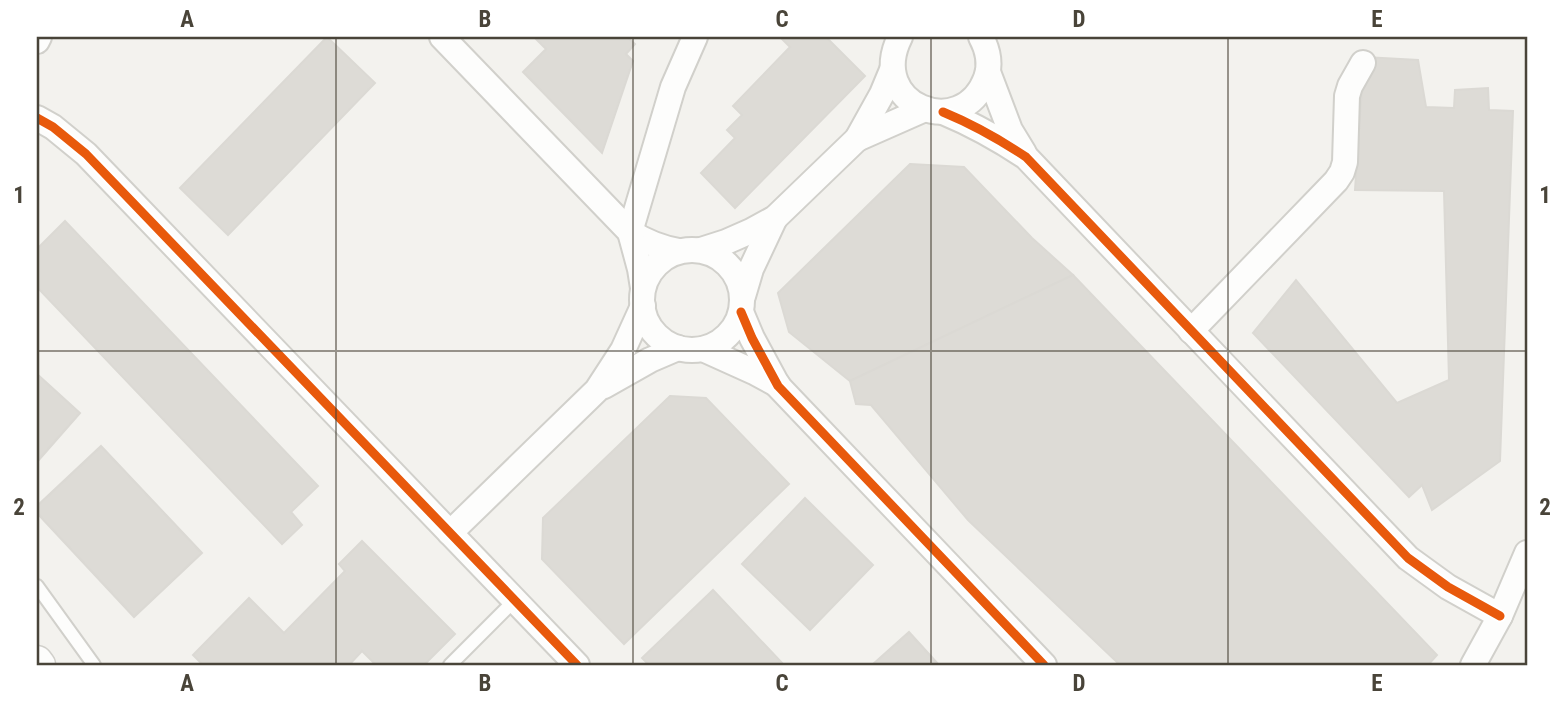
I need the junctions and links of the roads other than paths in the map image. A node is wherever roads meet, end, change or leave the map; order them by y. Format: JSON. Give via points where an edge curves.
{"nodes":[{"id":1,"x":442,"y":37,"type":"edge"},
{"id":2,"x":695,"y":37,"type":"edge"},
{"id":3,"x":881,"y":37,"type":"edge"},
{"id":4,"x":900,"y":37,"type":"edge"},
{"id":5,"x":988,"y":50,"type":"edge"},
{"id":6,"x":1363,"y":63,"type":"dead end"},
{"id":7,"x":892,"y":66,"type":"junction"},
{"id":8,"x":934,"y":111,"type":"junction"},
{"id":9,"x":37,"y":118,"type":"edge"},
{"id":10,"x":857,"y":139,"type":"junction"},
{"id":11,"x":1026,"y":157,"type":"junction"},
{"id":12,"x":775,"y":218,"type":"junction"},
{"id":13,"x":630,"y":232,"type":"junction"},
{"id":14,"x":690,"y":251,"type":"junction"},
{"id":15,"x":643,"y":297,"type":"junction"},
{"id":16,"x":742,"y":304,"type":"junction"},
{"id":17,"x":1191,"y":331,"type":"junction"},
{"id":18,"x":678,"y":348,"type":"junction"},
{"id":19,"x":703,"y":349,"type":"junction"},
{"id":20,"x":778,"y":386,"type":"junction"},
{"id":21,"x":597,"y":390,"type":"junction"},
{"id":22,"x":450,"y":533,"type":"junction"},
{"id":23,"x":1527,"y":552,"type":"edge"},
{"id":24,"x":37,"y":586,"type":"edge"},
{"id":25,"x":1520,"y":588,"type":"edge"},
{"id":26,"x":515,"y":600,"type":"junction"},
{"id":27,"x":1500,"y":615,"type":"junction"},
{"id":28,"x":94,"y":665,"type":"edge"},
{"id":29,"x":450,"y":665,"type":"edge"},
{"id":30,"x":577,"y":665,"type":"edge"},
{"id":31,"x":1044,"y":665,"type":"edge"},
{"id":32,"x":1474,"y":665,"type":"edge"}],
"edges":[{"from":1,"to":13,"type":"street"},
{"from":2,"to":13,"type":"street","via":[[673,87]]},
{"from":3,"to":7,"type":"street"},
{"from":4,"to":7,"type":"street"},
{"from":5,"to":8,"type":"street","via":[[982,87],[972,100],[959,108]]},
{"from":5,"to":11,"type":"street","via":[[1010,130]]},
{"from":6,"to":17,"type":"street","via":[[1347,96],[1342,172]]},
{"from":7,"to":8,"type":"street","via":[[900,90],[915,105]]},
{"from":7,"to":10,"type":"street"},
{"from":8,"to":10,"type":"street"},
{"from":8,"to":11,"type":"street","via":[[990,134]]},
{"from":9,"to":22,"type":"street","via":[[86,154]]},
{"from":10,"to":12,"type":"street"},
{"from":11,"to":17,"type":"street"},
{"from":12,"to":14,"type":"street","via":[[726,242]]},
{"from":12,"to":16,"type":"street","via":[[751,269]]},
{"from":13,"to":14,"type":"street","via":[[661,248]]},
{"from":13,"to":15,"type":"street"},
{"from":14,"to":15,"type":"street","via":[[663,259],[650,272]]},
{"from":14,"to":16,"type":"street","via":[[716,256],[730,266]]},
{"from":15,"to":18,"type":"street","via":[[650,327]]},
{"from":15,"to":21,"type":"street","via":[[623,350]]},
{"from":16,"to":19,"type":"street","via":[[733,329],[720,342]]},
{"from":16,"to":20,"type":"street","via":[[752,338]]},
{"from":17,"to":27,"type":"street","via":[[1408,558],[1448,587]]},
{"from":18,"to":19,"type":"street"},
{"from":18,"to":21,"type":"street"},
{"from":19,"to":20,"type":"street"},
{"from":20,"to":31,"type":"street"},
{"from":21,"to":22,"type":"street"},
{"from":22,"to":26,"type":"street"},
{"from":23,"to":25,"type":"street"},
{"from":24,"to":28,"type":"lane"},
{"from":25,"to":27,"type":"street"},
{"from":26,"to":29,"type":"lane"},
{"from":26,"to":30,"type":"street"},
{"from":27,"to":32,"type":"street"}]}
